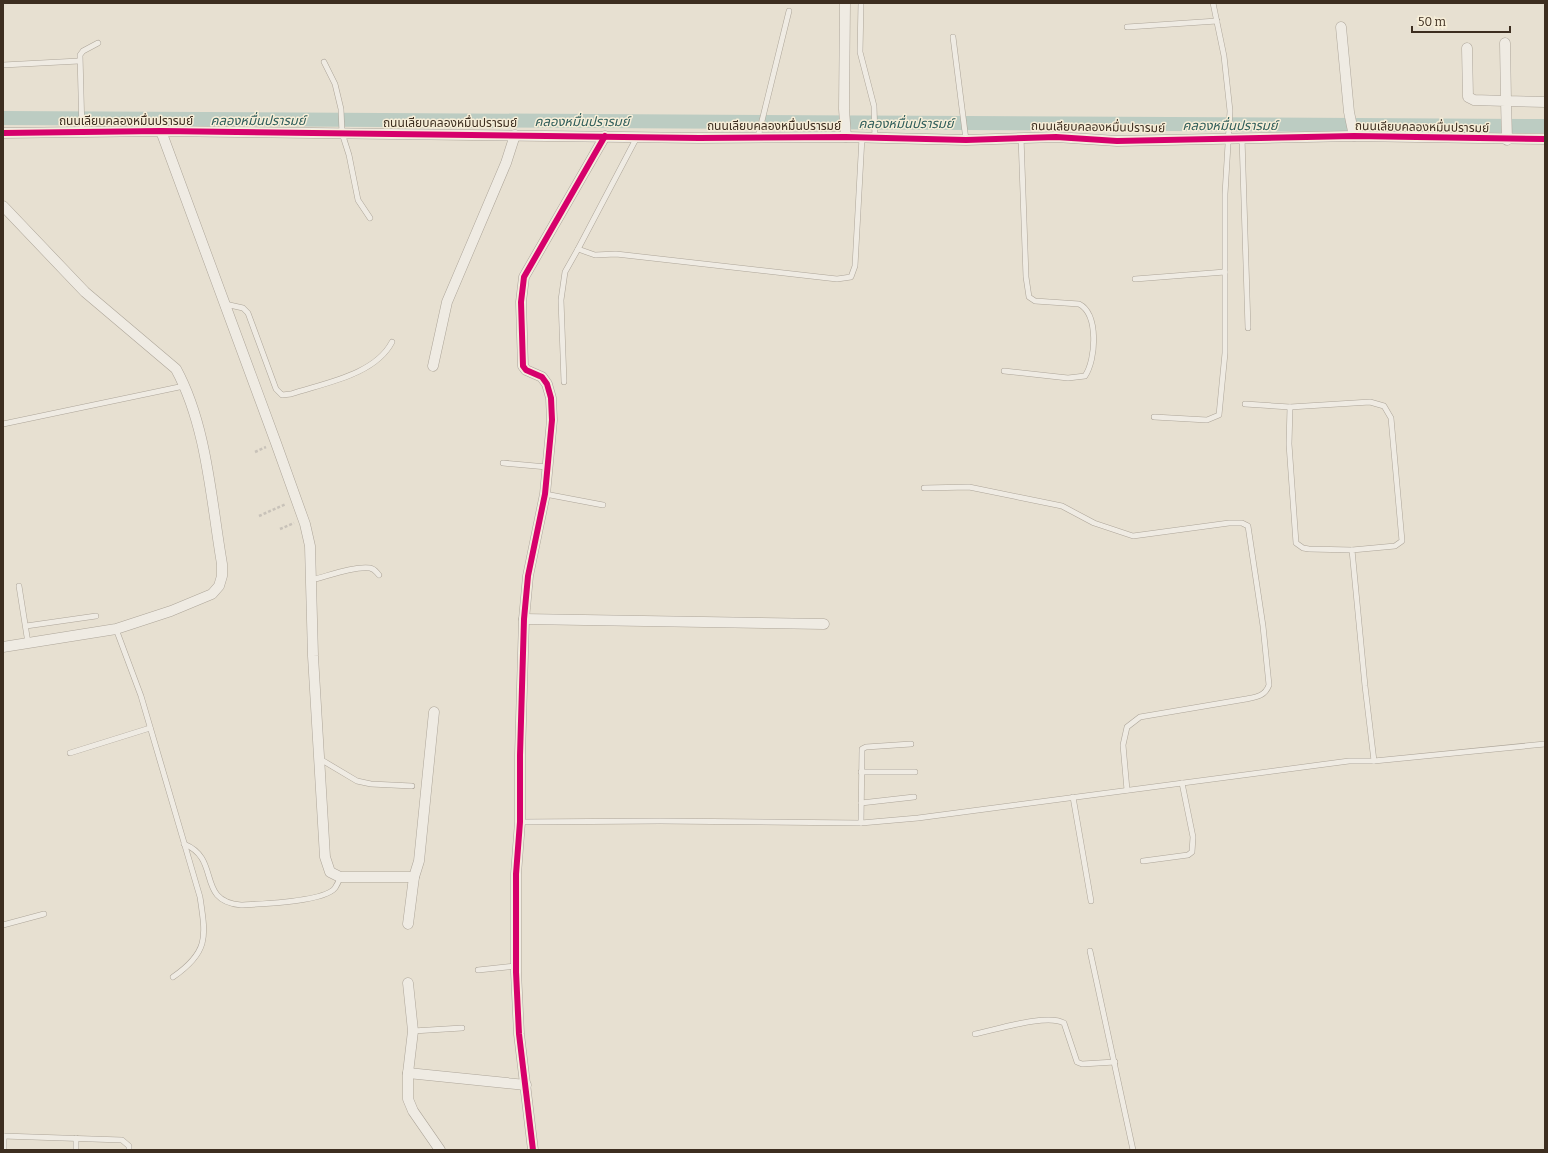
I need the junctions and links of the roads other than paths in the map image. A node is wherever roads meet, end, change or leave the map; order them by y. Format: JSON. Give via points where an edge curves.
{"nodes":[{"id":1,"x":845,"y":3,"type":"edge"},
{"id":2,"x":861,"y":3,"type":"edge"},
{"id":3,"x":1213,"y":3,"type":"edge"},
{"id":4,"x":789,"y":11,"type":"dead end"},
{"id":5,"x":1217,"y":21,"type":"junction"},
{"id":6,"x":1127,"y":27,"type":"dead end"},
{"id":7,"x":1341,"y":28,"type":"dead end"},
{"id":8,"x":953,"y":37,"type":"dead end"},
{"id":9,"x":98,"y":43,"type":"dead end"},
{"id":10,"x":1505,"y":43,"type":"dead end"},
{"id":11,"x":1467,"y":48,"type":"dead end"},
{"id":12,"x":79,"y":62,"type":"junction"},
{"id":13,"x":324,"y":62,"type":"dead end"},
{"id":14,"x":3,"y":65,"type":"edge"},
{"id":15,"x":1506,"y":101,"type":"junction"},
{"id":16,"x":1545,"y":102,"type":"edge"},
{"id":17,"x":82,"y":128,"type":"junction"},
{"id":18,"x":161,"y":131,"type":"junction"},
{"id":19,"x":3,"y":133,"type":"edge"},
{"id":20,"x":342,"y":134,"type":"junction"},
{"id":21,"x":515,"y":135,"type":"junction"},
{"id":22,"x":605,"y":136,"type":"junction"},
{"id":23,"x":638,"y":136,"type":"junction"},
{"id":24,"x":1354,"y":136,"type":"junction"},
{"id":25,"x":846,"y":137,"type":"junction"},
{"id":26,"x":862,"y":137,"type":"junction"},
{"id":27,"x":1021,"y":137,"type":"junction"},
{"id":28,"x":758,"y":138,"type":"junction"},
{"id":29,"x":875,"y":138,"type":"junction"},
{"id":30,"x":1227,"y":138,"type":"junction"},
{"id":31,"x":1242,"y":138,"type":"junction"},
{"id":32,"x":1545,"y":139,"type":"edge"},
{"id":33,"x":966,"y":140,"type":"junction"},
{"id":34,"x":1507,"y":140,"type":"junction"},
{"id":35,"x":3,"y":206,"type":"edge"},
{"id":36,"x":370,"y":218,"type":"dead end"},
{"id":37,"x":578,"y":249,"type":"junction"},
{"id":38,"x":1225,"y":272,"type":"junction"},
{"id":39,"x":1135,"y":279,"type":"dead end"},
{"id":40,"x":225,"y":304,"type":"junction"},
{"id":41,"x":1248,"y":328,"type":"dead end"},
{"id":42,"x":392,"y":342,"type":"dead end"},
{"id":43,"x":433,"y":366,"type":"dead end"},
{"id":44,"x":1004,"y":371,"type":"dead end"},
{"id":45,"x":564,"y":382,"type":"dead end"},
{"id":46,"x":185,"y":386,"type":"junction"},
{"id":47,"x":1245,"y":404,"type":"dead end"},
{"id":48,"x":1290,"y":407,"type":"junction"},
{"id":49,"x":1154,"y":417,"type":"dead end"},
{"id":50,"x":3,"y":424,"type":"edge"},
{"id":51,"x":503,"y":463,"type":"dead end"},
{"id":52,"x":547,"y":467,"type":"junction"},
{"id":53,"x":924,"y":488,"type":"dead end"},
{"id":54,"x":545,"y":494,"type":"junction"},
{"id":55,"x":603,"y":505,"type":"dead end"},
{"id":56,"x":1352,"y":550,"type":"junction"},
{"id":57,"x":379,"y":576,"type":"dead end"},
{"id":58,"x":312,"y":580,"type":"junction"},
{"id":59,"x":19,"y":586,"type":"dead end"},
{"id":60,"x":96,"y":616,"type":"dead end"},
{"id":61,"x":524,"y":619,"type":"junction"},
{"id":62,"x":824,"y":624,"type":"dead end"},
{"id":63,"x":26,"y":626,"type":"junction"},
{"id":64,"x":116,"y":629,"type":"junction"},
{"id":65,"x":28,"y":643,"type":"junction"},
{"id":66,"x":3,"y":646,"type":"edge"},
{"id":67,"x":434,"y":712,"type":"dead end"},
{"id":68,"x":150,"y":728,"type":"junction"},
{"id":69,"x":911,"y":744,"type":"dead end"},
{"id":70,"x":1545,"y":744,"type":"edge"},
{"id":71,"x":70,"y":753,"type":"dead end"},
{"id":72,"x":320,"y":758,"type":"junction"},
{"id":73,"x":1374,"y":761,"type":"junction"},
{"id":74,"x":861,"y":772,"type":"junction"},
{"id":75,"x":915,"y":772,"type":"dead end"},
{"id":76,"x":1182,"y":783,"type":"junction"},
{"id":77,"x":412,"y":786,"type":"dead end"},
{"id":78,"x":1127,"y":790,"type":"junction"},
{"id":79,"x":914,"y":797,"type":"dead end"},
{"id":80,"x":1073,"y":797,"type":"junction"},
{"id":81,"x":861,"y":803,"type":"junction"},
{"id":82,"x":520,"y":822,"type":"junction"},
{"id":83,"x":861,"y":823,"type":"junction"},
{"id":84,"x":184,"y":844,"type":"junction"},
{"id":85,"x":1143,"y":861,"type":"dead end"},
{"id":86,"x":340,"y":877,"type":"junction"},
{"id":87,"x":414,"y":877,"type":"junction"},
{"id":88,"x":1091,"y":901,"type":"dead end"},
{"id":89,"x":44,"y":914,"type":"dead end"},
{"id":90,"x":408,"y":924,"type":"dead end"},
{"id":91,"x":3,"y":925,"type":"edge"},
{"id":92,"x":1090,"y":951,"type":"dead end"},
{"id":93,"x":516,"y":966,"type":"junction"},
{"id":94,"x":478,"y":970,"type":"dead end"},
{"id":95,"x":173,"y":977,"type":"dead end"},
{"id":96,"x":408,"y":983,"type":"dead end"},
{"id":97,"x":462,"y":1028,"type":"dead end"},
{"id":98,"x":413,"y":1030,"type":"junction"},
{"id":99,"x":975,"y":1034,"type":"dead end"},
{"id":100,"x":1115,"y":1062,"type":"junction"},
{"id":101,"x":408,"y":1073,"type":"junction"},
{"id":102,"x":526,"y":1085,"type":"junction"},
{"id":103,"x":4,"y":1136,"type":"edge"},
{"id":104,"x":76,"y":1138,"type":"junction"},
{"id":105,"x":4,"y":1150,"type":"edge"},
{"id":106,"x":76,"y":1150,"type":"edge"},
{"id":107,"x":129,"y":1150,"type":"edge"},
{"id":108,"x":440,"y":1150,"type":"edge"},
{"id":109,"x":533,"y":1150,"type":"edge"},
{"id":110,"x":1133,"y":1150,"type":"edge"}],
"edges":[{"from":1,"to":25,"type":"street"},
{"from":2,"to":29,"type":"lane","via":[[860,52],[874,106]]},
{"from":3,"to":5,"type":"lane"},
{"from":4,"to":28,"type":"lane"},
{"from":5,"to":6,"type":"lane"},
{"from":5,"to":30,"type":"lane","via":[[1229,95]]},
{"from":7,"to":24,"type":"street","via":[[1349,112]]},
{"from":8,"to":33,"type":"lane"},
{"from":9,"to":12,"type":"lane","via":[[83,51]]},
{"from":10,"to":15,"type":"street"},
{"from":11,"to":15,"type":"street","via":[[1469,98]]},
{"from":12,"to":14,"type":"lane"},
{"from":12,"to":17,"type":"lane"},
{"from":13,"to":20,"type":"lane","via":[[341,109]]},
{"from":15,"to":16,"type":"street"},
{"from":15,"to":34,"type":"street"},
{"from":17,"to":18,"type":"street","name":"ถนนเลียบคลองหมื่นปรารมย์"},
{"from":17,"to":19,"type":"street","name":"ถนนเลียบคลองหมื่นปรารมย์"},
{"from":18,"to":20,"type":"street","name":"ถนนเลียบคลองหมื่นปรารมย์"},
{"from":18,"to":40,"type":"street"},
{"from":20,"to":21,"type":"street","name":"ถนนเลียบคลองหมื่นปรารมย์"},
{"from":20,"to":36,"type":"lane","via":[[358,200]]},
{"from":21,"to":22,"type":"street","name":"ถนนเลียบคลองหมื่นปรารมย์"},
{"from":21,"to":43,"type":"street","via":[[506,163],[447,302]]},
{"from":22,"to":23,"type":"street","name":"ถนนเลียบคลองหมื่นปรารมย์"},
{"from":22,"to":52,"type":"street","via":[[524,277],[521,302],[523,366],[544,379],[551,398],[552,420]]},
{"from":23,"to":28,"type":"street","name":"ถนนเลียบคลองหมื่นปรารมย์"},
{"from":23,"to":37,"type":"lane"},
{"from":24,"to":31,"type":"street","name":"ถนนเลียบคลองหมื่นปรารมย์"},
{"from":24,"to":34,"type":"street","name":"ถนนเลียบคลองหมื่นปรารมย์"},
{"from":25,"to":26,"type":"street","name":"ถนนเลียบคลองหมื่นปรารมย์"},
{"from":25,"to":28,"type":"street","name":"ถนนเลียบคลองหมื่นปรารมย์"},
{"from":26,"to":29,"type":"street","name":"ถนนเลียบคลองหมื่นปรารมย์"},
{"from":26,"to":37,"type":"lane","via":[[855,266],[851,277],[837,279],[616,254],[594,255]]},
{"from":27,"to":30,"type":"street","name":"ถนนเลียบคลองหมื่นปรารมย์","via":[[1117,140]]},
{"from":27,"to":33,"type":"street","name":"ถนนเลียบคลองหมื่นปรารมย์"},
{"from":27,"to":44,"type":"lane","via":[[1029,298],[1035,301],[1084,306],[1089,314],[1094,343],[1090,368],[1085,376],[1068,378]]},
{"from":29,"to":33,"type":"street","name":"ถนนเลียบคลองหมื่นปรารมย์"},
{"from":30,"to":31,"type":"street","name":"ถนนเลียบคลองหมื่นปรารมย์"},
{"from":30,"to":38,"type":"lane"},
{"from":31,"to":41,"type":"lane"},
{"from":32,"to":34,"type":"street","name":"ถนนเลียบคลองหมื่นปรารมย์"},
{"from":35,"to":46,"type":"street","via":[[85,292],[176,369]]},
{"from":37,"to":45,"type":"lane","via":[[565,272],[562,300]]},
{"from":38,"to":39,"type":"lane"},
{"from":38,"to":49,"type":"lane","via":[[1225,353],[1219,415],[1207,420]]},
{"from":40,"to":42,"type":"lane","via":[[243,308],[248,313],[276,389],[282,395],[362,370],[387,352]]},
{"from":40,"to":58,"type":"street","via":[[296,500],[310,546]]},
{"from":46,"to":50,"type":"lane"},
{"from":46,"to":64,"type":"street","via":[[202,446],[222,576],[219,586],[212,594]]},
{"from":47,"to":48,"type":"lane"},
{"from":48,"to":56,"type":"lane","via":[[1289,444],[1296,543],[1309,549]]},
{"from":48,"to":56,"type":"lane","via":[[1378,403],[1384,406],[1391,418],[1402,541],[1390,547]]},
{"from":51,"to":52,"type":"lane"},
{"from":52,"to":54,"type":"street"},
{"from":53,"to":78,"type":"lane","via":[[969,487],[1062,506],[1094,523],[1134,536],[1230,523],[1248,526],[1264,634],[1269,685],[1266,692],[1259,697],[1246,700],[1140,717],[1127,727],[1123,744]]},
{"from":54,"to":55,"type":"lane"},
{"from":54,"to":61,"type":"street","via":[[528,576]]},
{"from":56,"to":73,"type":"lane"},
{"from":57,"to":58,"type":"lane","via":[[375,570],[369,568]]},
{"from":58,"to":72,"type":"street","via":[[313,656]]},
{"from":59,"to":63,"type":"lane"},
{"from":60,"to":63,"type":"lane"},
{"from":61,"to":62,"type":"street"},
{"from":61,"to":82,"type":"street"},
{"from":63,"to":65,"type":"lane"},
{"from":64,"to":65,"type":"street"},
{"from":64,"to":68,"type":"lane","via":[[142,696]]},
{"from":65,"to":66,"type":"street"},
{"from":67,"to":87,"type":"street","via":[[419,861]]},
{"from":68,"to":71,"type":"lane"},
{"from":68,"to":84,"type":"lane"},
{"from":69,"to":74,"type":"lane","via":[[863,747]]},
{"from":70,"to":73,"type":"lane"},
{"from":72,"to":77,"type":"lane","via":[[357,781]]},
{"from":72,"to":86,"type":"street","via":[[325,857],[330,872]]},
{"from":73,"to":76,"type":"lane","via":[[1349,761]]},
{"from":74,"to":75,"type":"lane"},
{"from":74,"to":81,"type":"lane"},
{"from":76,"to":78,"type":"lane"},
{"from":76,"to":85,"type":"lane","via":[[1193,837],[1192,852],[1188,855]]},
{"from":78,"to":80,"type":"lane"},
{"from":79,"to":81,"type":"lane"},
{"from":80,"to":83,"type":"lane"},
{"from":80,"to":88,"type":"lane"},
{"from":81,"to":83,"type":"lane"},
{"from":82,"to":83,"type":"lane"},
{"from":82,"to":93,"type":"street","via":[[516,874]]},
{"from":84,"to":86,"type":"lane","via":[[195,848],[201,855],[206,862],[211,886],[219,899],[230,904],[310,899],[328,894],[335,889]]},
{"from":84,"to":95,"type":"lane","via":[[200,897],[204,925],[202,947],[189,966]]},
{"from":86,"to":87,"type":"street"},
{"from":87,"to":90,"type":"street"},
{"from":89,"to":91,"type":"lane"},
{"from":92,"to":100,"type":"lane"},
{"from":93,"to":94,"type":"lane"},
{"from":93,"to":102,"type":"street","via":[[519,1034]]},
{"from":96,"to":98,"type":"street"},
{"from":97,"to":98,"type":"lane"},
{"from":98,"to":101,"type":"street"},
{"from":99,"to":100,"type":"lane","via":[[1058,1019],[1064,1023],[1077,1062]]},
{"from":100,"to":110,"type":"lane"},
{"from":101,"to":102,"type":"street"},
{"from":101,"to":108,"type":"street","via":[[408,1099],[412,1111]]},
{"from":102,"to":109,"type":"street"},
{"from":103,"to":104,"type":"lane"},
{"from":103,"to":105,"type":"lane"},
{"from":104,"to":106,"type":"lane"},
{"from":104,"to":107,"type":"lane","via":[[122,1140],[129,1146]]}]}
